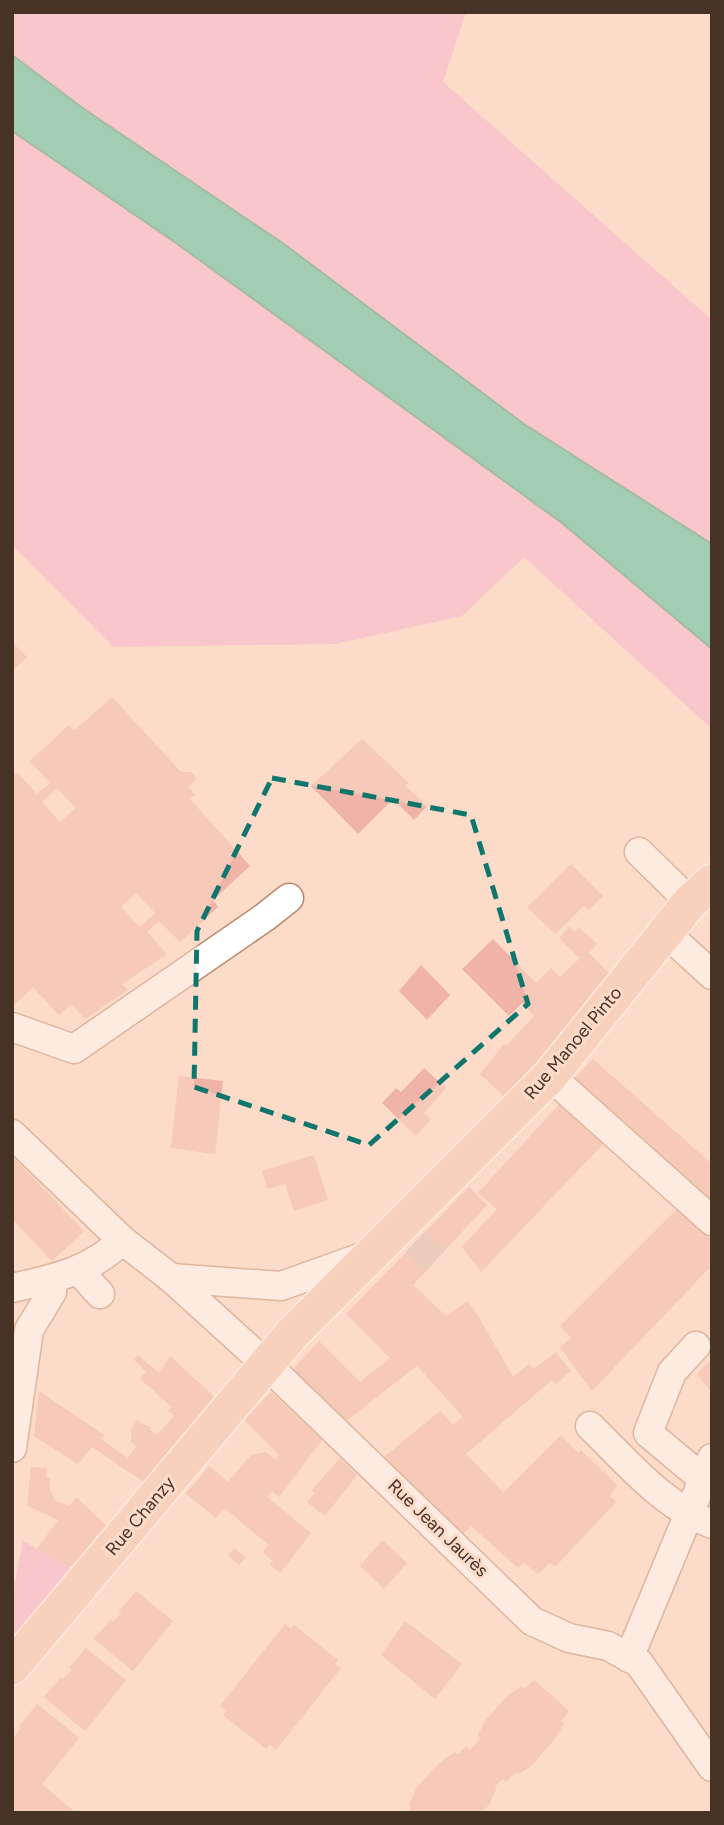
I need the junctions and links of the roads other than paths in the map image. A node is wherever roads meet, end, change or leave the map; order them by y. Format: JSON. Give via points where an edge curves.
{"nodes":[{"id":1,"x":639,"y":852,"type":"dead end"},
{"id":2,"x":701,"y":892,"type":"edge"},
{"id":3,"x":289,"y":898,"type":"dead end"},
{"id":4,"x":666,"y":933,"type":"junction"},
{"id":5,"x":712,"y":975,"type":"edge"},
{"id":6,"x":12,"y":1027,"type":"edge"},
{"id":7,"x":550,"y":1076,"type":"junction"},
{"id":8,"x":12,"y":1134,"type":"edge"},
{"id":9,"x":712,"y":1222,"type":"edge"},
{"id":10,"x":122,"y":1240,"type":"junction"},
{"id":11,"x":368,"y":1255,"type":"junction"},
{"id":12,"x":66,"y":1275,"type":"junction"},
{"id":13,"x":171,"y":1278,"type":"junction"},
{"id":14,"x":12,"y":1288,"type":"edge"},
{"id":15,"x":100,"y":1294,"type":"dead end"},
{"id":16,"x":696,"y":1346,"type":"dead end"},
{"id":17,"x":267,"y":1365,"type":"junction"},
{"id":18,"x":590,"y":1426,"type":"dead end"},
{"id":19,"x":12,"y":1448,"type":"edge"},
{"id":20,"x":708,"y":1469,"type":"edge"},
{"id":21,"x":700,"y":1520,"type":"edge"},
{"id":22,"x":629,"y":1658,"type":"junction"},
{"id":23,"x":13,"y":1666,"type":"edge"},
{"id":24,"x":712,"y":1767,"type":"edge"}],
"edges":[{"from":1,"to":2,"type":"street"},
{"from":2,"to":4,"type":"main road","name":"Rue Manoel Pinto"},
{"from":3,"to":6,"type":"street","via":[[74,1049]]},
{"from":4,"to":5,"type":"street"},
{"from":4,"to":7,"type":"main road","name":"Rue Manoel Pinto"},
{"from":7,"to":9,"type":"street"},
{"from":7,"to":11,"type":"main road","name":"Rue Manoel Pinto","via":[[406,1235]]},
{"from":8,"to":10,"type":"street","name":"Rue Jean Jaurès"},
{"from":10,"to":12,"type":"street","via":[[109,1254]]},
{"from":10,"to":13,"type":"street","name":"Rue Jean Jaurès"},
{"from":11,"to":13,"type":"street","via":[[281,1286]]},
{"from":11,"to":17,"type":"main road","name":"Rue Manoel Pinto"},
{"from":12,"to":14,"type":"street"},
{"from":12,"to":15,"type":"street"},
{"from":12,"to":19,"type":"street","via":[[29,1330]]},
{"from":13,"to":17,"type":"street","name":"Rue Jean Jaurès"},
{"from":16,"to":20,"type":"street","via":[[672,1372],[648,1433]]},
{"from":17,"to":22,"type":"street","name":"Rue Jean Jaurès","via":[[532,1621],[569,1637],[608,1646]]},
{"from":17,"to":23,"type":"main road","name":"Rue Chanzy"},
{"from":18,"to":21,"type":"street","via":[[658,1491]]},
{"from":20,"to":21,"type":"street"},
{"from":21,"to":22,"type":"street"},
{"from":22,"to":24,"type":"street","via":[[639,1663]]}]}
